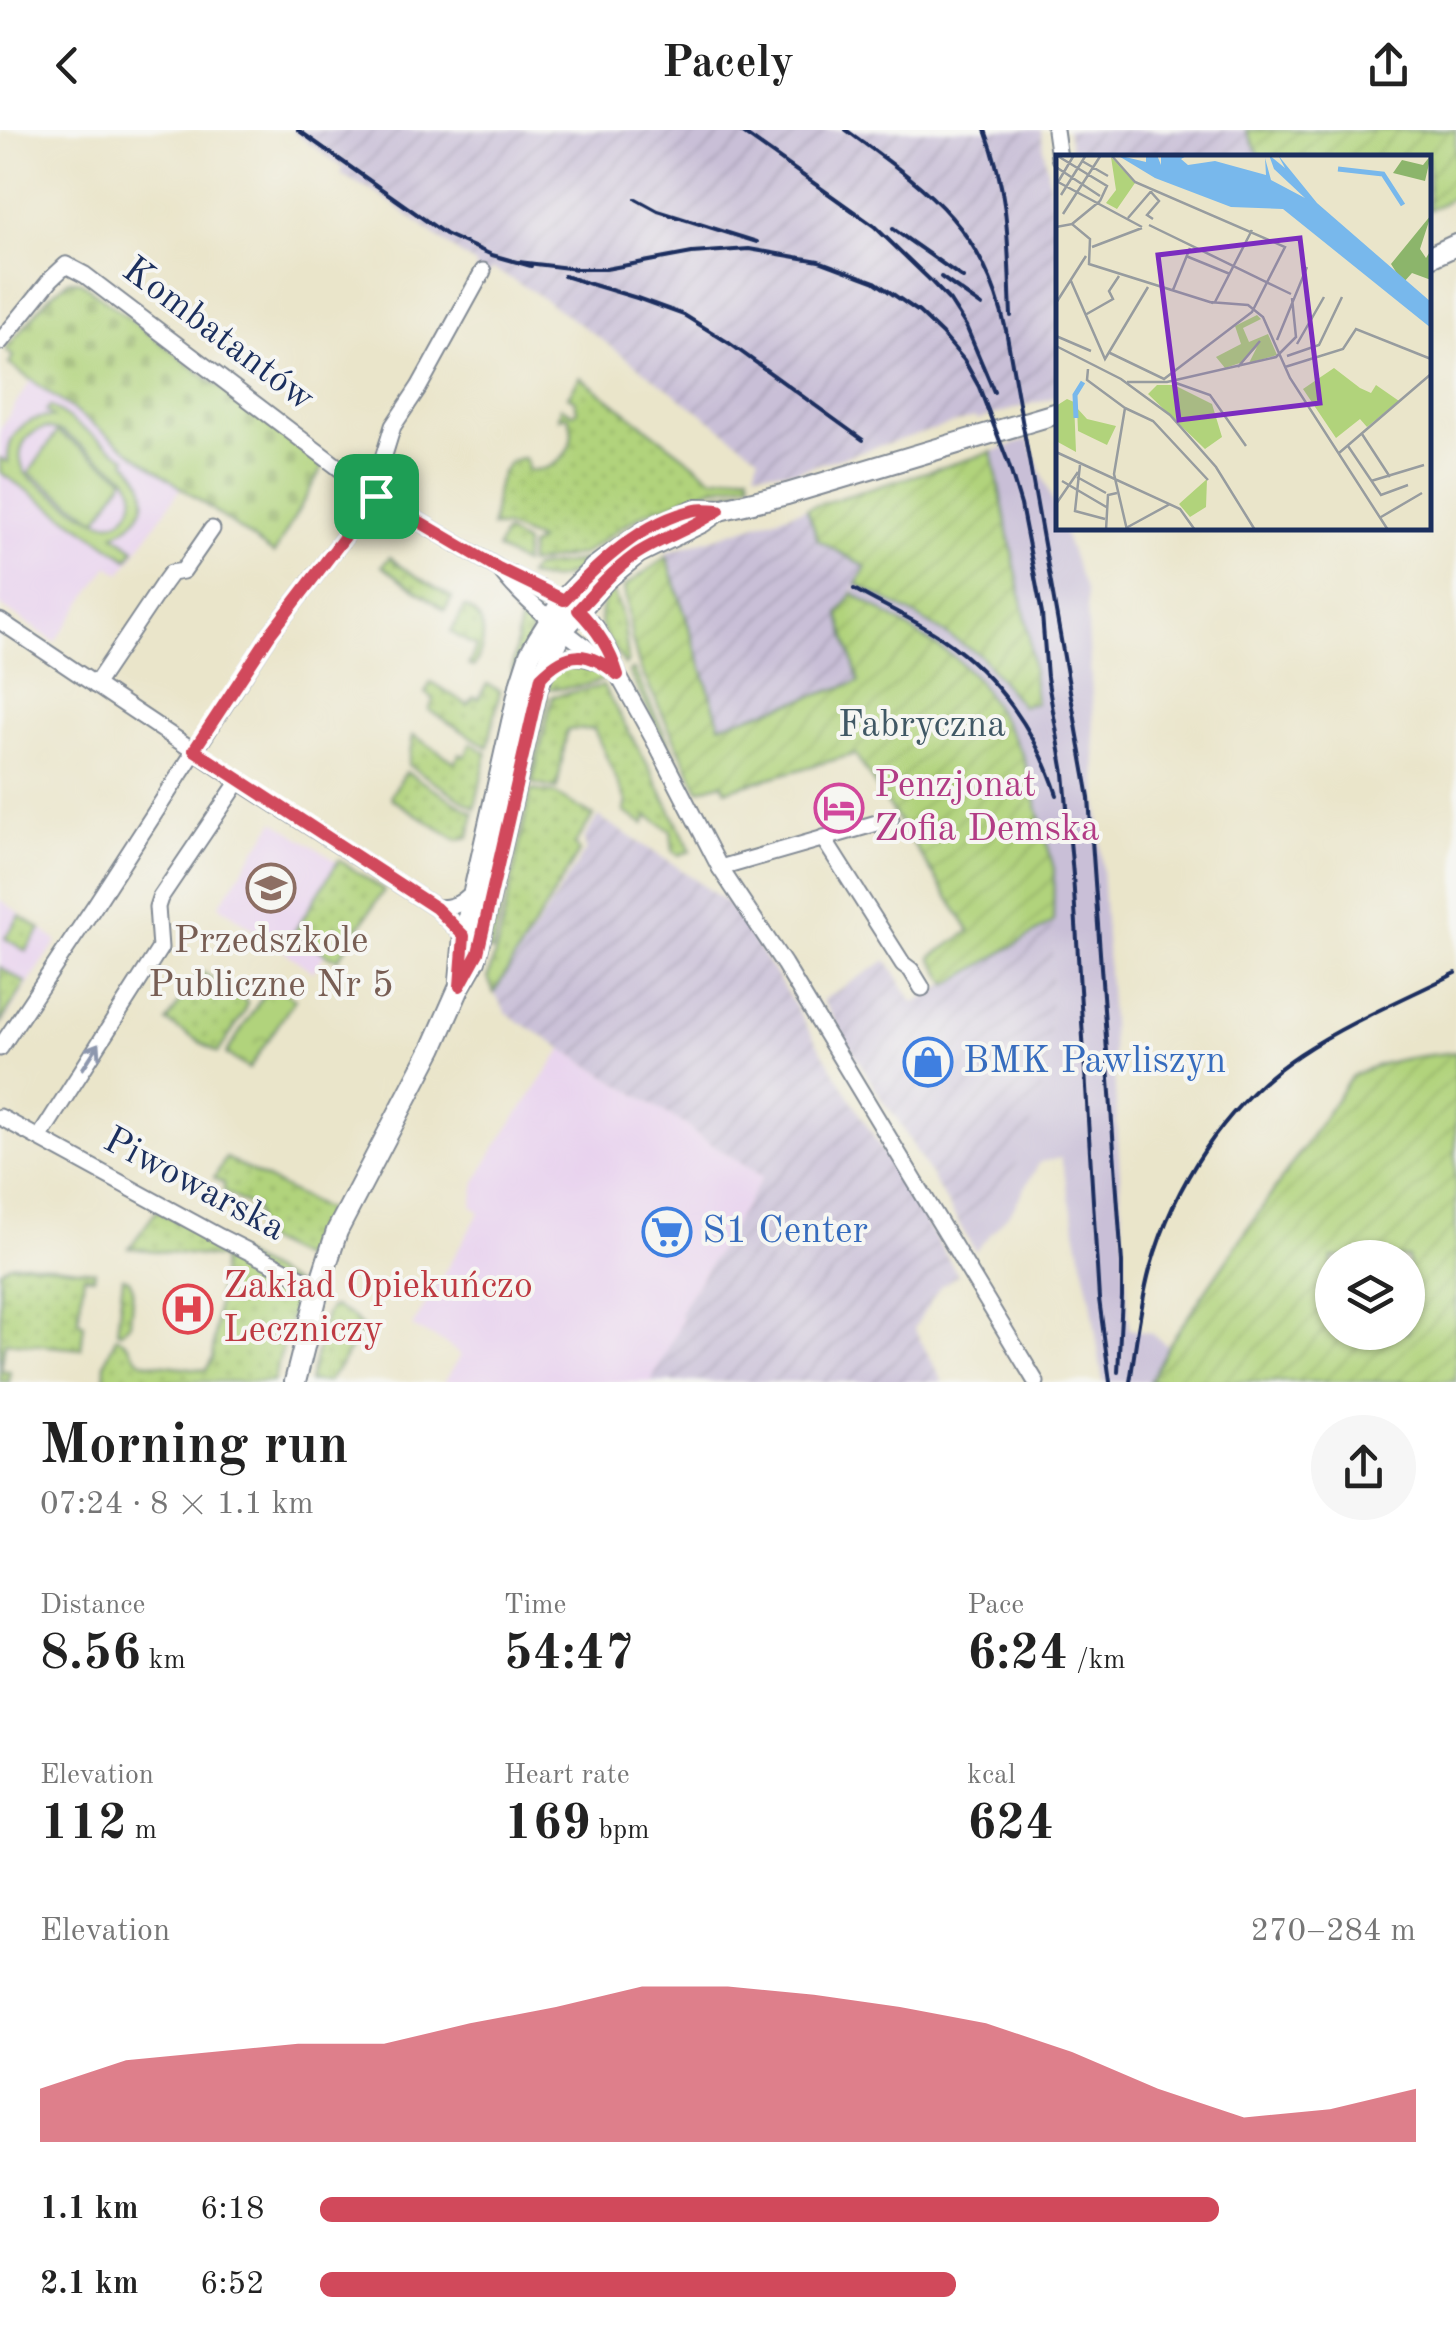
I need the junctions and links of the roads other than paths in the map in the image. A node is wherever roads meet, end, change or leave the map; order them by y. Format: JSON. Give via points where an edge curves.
{"nodes":[{"id":1,"x":1054,"y":130,"type":"edge"},
{"id":2,"x":1059,"y":155,"type":"edge"},
{"id":3,"x":1456,"y":245,"type":"edge"},
{"id":4,"x":1431,"y":257,"type":"edge"},
{"id":5,"x":483,"y":271,"type":"dead end"},
{"id":6,"x":0,"y":342,"type":"edge"},
{"id":7,"x":1056,"y":413,"type":"edge"},
{"id":8,"x":376,"y":496,"type":"junction"},
{"id":9,"x":212,"y":529,"type":"dead end"},
{"id":10,"x":498,"y":568,"type":"junction"},
{"id":11,"x":571,"y":605,"type":"junction"},
{"id":12,"x":0,"y":621,"type":"edge"},
{"id":13,"x":556,"y":626,"type":"junction"},
{"id":14,"x":611,"y":670,"type":"junction"},
{"id":15,"x":541,"y":677,"type":"junction"},
{"id":16,"x":95,"y":684,"type":"junction"},
{"id":17,"x":194,"y":750,"type":"junction"},
{"id":18,"x":239,"y":781,"type":"junction"},
{"id":19,"x":891,"y":819,"type":"dead end"},
{"id":20,"x":823,"y":838,"type":"junction"},
{"id":21,"x":720,"y":868,"type":"junction"},
{"id":22,"x":474,"y":892,"type":"junction"},
{"id":23,"x":436,"y":908,"type":"junction"},
{"id":24,"x":464,"y":936,"type":"junction"},
{"id":25,"x":460,"y":986,"type":"junction"},
{"id":26,"x":922,"y":988,"type":"dead end"},
{"id":27,"x":0,"y":1048,"type":"edge"},
{"id":28,"x":0,"y":1117,"type":"edge"},
{"id":29,"x":39,"y":1138,"type":"junction"},
{"id":30,"x":319,"y":1287,"type":"junction"},
{"id":31,"x":295,"y":1382,"type":"edge"},
{"id":32,"x":1036,"y":1382,"type":"edge"}],
"edges":[{"from":1,"to":2,"type":"street"},
{"from":3,"to":4,"type":"main road"},
{"from":5,"to":8,"type":"street","via":[[393,426]]},
{"from":6,"to":8,"type":"street","name":"Kombatantów","via":[[66,266]]},
{"from":7,"to":11,"type":"main road","via":[[713,514],[697,509],[646,531],[594,568]]},
{"from":8,"to":10,"type":"street","name":"Kombatantów"},
{"from":8,"to":17,"type":"street","via":[[271,633]]},
{"from":9,"to":16,"type":"street","via":[[183,571],[163,584]]},
{"from":10,"to":11,"type":"street"},
{"from":10,"to":13,"type":"street"},
{"from":11,"to":13,"type":"main road"},
{"from":11,"to":14,"type":"street","via":[[594,626],[611,654]]},
{"from":12,"to":16,"type":"street"},
{"from":13,"to":14,"type":"street"},
{"from":13,"to":15,"type":"main road"},
{"from":13,"to":22,"type":"main road","via":[[530,654],[521,682]]},
{"from":14,"to":15,"type":"street","via":[[568,656]]},
{"from":14,"to":21,"type":"street"},
{"from":15,"to":25,"type":"main road","via":[[478,953]]},
{"from":16,"to":17,"type":"street"},
{"from":17,"to":18,"type":"street"},
{"from":17,"to":27,"type":"street"},
{"from":18,"to":23,"type":"street"},
{"from":29,"to":18,"type":"street","name":"Piwowarska","one_way":true,"via":[[160,948],[160,898]]},
{"from":19,"to":20,"type":"street"},
{"from":20,"to":21,"type":"street"},
{"from":20,"to":26,"type":"street"},
{"from":21,"to":32,"type":"street"},
{"from":22,"to":23,"type":"street","via":[[462,904]]},
{"from":22,"to":24,"type":"main road"},
{"from":23,"to":24,"type":"street"},
{"from":24,"to":25,"type":"main road"},
{"from":25,"to":30,"type":"main road","via":[[345,1212]]},
{"from":28,"to":29,"type":"street","name":"Piwowarska"},
{"from":29,"to":30,"type":"street","name":"Piwowarska"},
{"from":30,"to":31,"type":"main road"}]}
